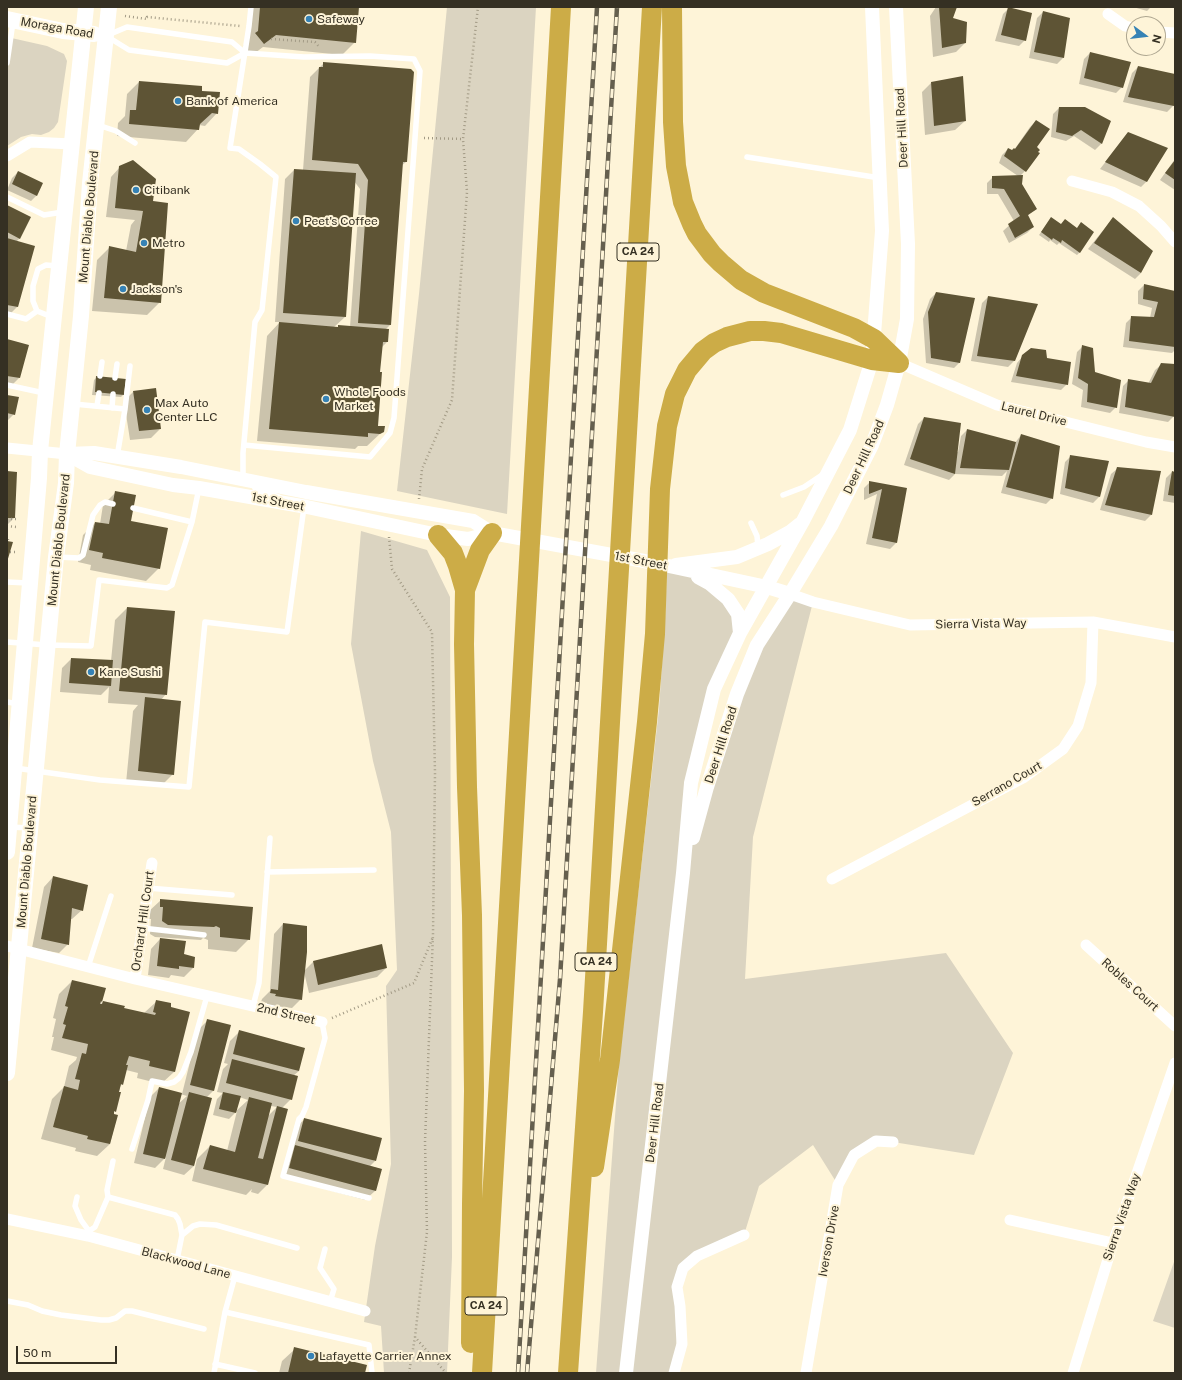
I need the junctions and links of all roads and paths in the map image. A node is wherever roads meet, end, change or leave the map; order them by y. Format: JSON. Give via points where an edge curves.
{"nodes":[{"id":1,"x":86,"y":7,"type":"edge"},
{"id":2,"x":109,"y":7,"type":"edge"},
{"id":3,"x":251,"y":7,"type":"edge"},
{"id":4,"x":478,"y":7,"type":"edge"},
{"id":5,"x":562,"y":7,"type":"edge"},
{"id":6,"x":652,"y":7,"type":"edge"},
{"id":7,"x":672,"y":7,"type":"edge"},
{"id":8,"x":872,"y":7,"type":"edge"},
{"id":9,"x":896,"y":7,"type":"edge"},
{"id":10,"x":1108,"y":14,"type":"dead end"},
{"id":11,"x":125,"y":16,"type":"dead end"},
{"id":12,"x":10,"y":20,"type":"edge"},
{"id":13,"x":249,"y":26,"type":"junction"},
{"id":14,"x":1126,"y":26,"type":"edge"},
{"id":15,"x":83,"y":33,"type":"junction"},
{"id":16,"x":106,"y":36,"type":"junction"},
{"id":17,"x":271,"y":39,"type":"dead end"},
{"id":18,"x":327,"y":49,"type":"dead end"},
{"id":19,"x":245,"y":53,"type":"junction"},
{"id":20,"x":7,"y":63,"type":"edge"},
{"id":21,"x":97,"y":125,"type":"junction"},
{"id":22,"x":415,"y":138,"type":"junction"},
{"id":23,"x":463,"y":139,"type":"junction"},
{"id":24,"x":135,"y":143,"type":"dead end"},
{"id":25,"x":72,"y":144,"type":"junction"},
{"id":26,"x":9,"y":153,"type":"edge"},
{"id":27,"x":748,"y":158,"type":"dead end"},
{"id":28,"x":881,"y":178,"type":"junction"},
{"id":29,"x":1072,"y":181,"type":"dead end"},
{"id":30,"x":7,"y":197,"type":"edge"},
{"id":31,"x":65,"y":212,"type":"junction"},
{"id":32,"x":1175,"y":242,"type":"edge"},
{"id":33,"x":59,"y":266,"type":"junction"},
{"id":34,"x":37,"y":311,"type":"junction"},
{"id":35,"x":7,"y":314,"type":"edge"},
{"id":36,"x":54,"y":318,"type":"junction"},
{"id":37,"x":874,"y":339,"type":"junction"},
{"id":38,"x":872,"y":360,"type":"junction"},
{"id":39,"x":102,"y":362,"type":"dead end"},
{"id":40,"x":899,"y":363,"type":"junction"},
{"id":41,"x":117,"y":364,"type":"dead end"},
{"id":42,"x":130,"y":366,"type":"dead end"},
{"id":43,"x":100,"y":376,"type":"dead end"},
{"id":44,"x":115,"y":378,"type":"dead end"},
{"id":45,"x":7,"y":385,"type":"edge"},
{"id":46,"x":99,"y":393,"type":"dead end"},
{"id":47,"x":46,"y":394,"type":"junction"},
{"id":48,"x":113,"y":394,"type":"dead end"},
{"id":49,"x":72,"y":404,"type":"junction"},
{"id":50,"x":97,"y":406,"type":"junction"},
{"id":51,"x":112,"y":408,"type":"junction"},
{"id":52,"x":125,"y":409,"type":"junction"},
{"id":53,"x":244,"y":445,"type":"junction"},
{"id":54,"x":1175,"y":447,"type":"edge"},
{"id":55,"x":7,"y":448,"type":"edge"},
{"id":56,"x":40,"y":451,"type":"junction"},
{"id":57,"x":67,"y":454,"type":"junction"},
{"id":58,"x":117,"y":457,"type":"junction"},
{"id":59,"x":830,"y":469,"type":"junction"},
{"id":60,"x":241,"y":479,"type":"junction"},
{"id":61,"x":199,"y":488,"type":"junction"},
{"id":62,"x":783,"y":495,"type":"dead end"},
{"id":63,"x":113,"y":504,"type":"dead end"},
{"id":64,"x":297,"y":506,"type":"junction"},
{"id":65,"x":133,"y":508,"type":"dead end"},
{"id":66,"x":417,"y":511,"type":"junction"},
{"id":67,"x":7,"y":519,"type":"edge"},
{"id":68,"x":18,"y":519,"type":"dead end"},
{"id":69,"x":803,"y":521,"type":"junction"},
{"id":70,"x":192,"y":522,"type":"junction"},
{"id":71,"x":751,"y":523,"type":"dead end"},
{"id":72,"x":388,"y":525,"type":"junction"},
{"id":73,"x":7,"y":526,"type":"edge"},
{"id":74,"x":17,"y":526,"type":"dead end"},
{"id":75,"x":492,"y":533,"type":"junction"},
{"id":76,"x":438,"y":535,"type":"junction"},
{"id":77,"x":7,"y":536,"type":"edge"},
{"id":78,"x":8,"y":541,"type":"edge"},
{"id":79,"x":758,"y":548,"type":"junction"},
{"id":80,"x":10,"y":552,"type":"dead end"},
{"id":81,"x":15,"y":552,"type":"dead end"},
{"id":82,"x":56,"y":557,"type":"junction"},
{"id":83,"x":667,"y":566,"type":"junction"},
{"id":84,"x":681,"y":569,"type":"junction"},
{"id":85,"x":7,"y":582,"type":"edge"},
{"id":86,"x":30,"y":584,"type":"junction"},
{"id":87,"x":766,"y":587,"type":"junction"},
{"id":88,"x":465,"y":590,"type":"junction"},
{"id":89,"x":790,"y":594,"type":"junction"},
{"id":90,"x":1093,"y":622,"type":"junction"},
{"id":91,"x":740,"y":633,"type":"junction"},
{"id":92,"x":1175,"y":637,"type":"edge"},
{"id":93,"x":7,"y":642,"type":"edge"},
{"id":94,"x":25,"y":644,"type":"junction"},
{"id":95,"x":47,"y":645,"type":"junction"},
{"id":96,"x":13,"y":703,"type":"edge"},
{"id":97,"x":14,"y":768,"type":"junction"},
{"id":98,"x":35,"y":771,"type":"junction"},
{"id":99,"x":8,"y":827,"type":"edge"},
{"id":100,"x":30,"y":828,"type":"junction"},
{"id":101,"x":270,"y":838,"type":"dead end"},
{"id":102,"x":7,"y":852,"type":"edge"},
{"id":103,"x":152,"y":863,"type":"dead end"},
{"id":104,"x":374,"y":870,"type":"dead end"},
{"id":105,"x":267,"y":872,"type":"junction"},
{"id":106,"x":683,"y":873,"type":"junction"},
{"id":107,"x":832,"y":879,"type":"dead end"},
{"id":108,"x":148,"y":888,"type":"junction"},
{"id":109,"x":232,"y":895,"type":"dead end"},
{"id":110,"x":111,"y":896,"type":"dead end"},
{"id":111,"x":142,"y":928,"type":"junction"},
{"id":112,"x":434,"y":934,"type":"junction"},
{"id":113,"x":204,"y":935,"type":"dead end"},
{"id":114,"x":1086,"y":945,"type":"dead end"},
{"id":115,"x":13,"y":947,"type":"edge"},
{"id":116,"x":88,"y":966,"type":"junction"},
{"id":117,"x":135,"y":979,"type":"junction"},
{"id":118,"x":207,"y":996,"type":"junction"},
{"id":119,"x":254,"y":1006,"type":"junction"},
{"id":120,"x":322,"y":1022,"type":"junction"},
{"id":121,"x":1175,"y":1026,"type":"edge"},
{"id":122,"x":1175,"y":1063,"type":"edge"},
{"id":123,"x":7,"y":1073,"type":"edge"},
{"id":124,"x":894,"y":1142,"type":"dead end"},
{"id":125,"x":132,"y":1149,"type":"dead end"},
{"id":126,"x":113,"y":1161,"type":"dead end"},
{"id":127,"x":77,"y":1197,"type":"dead end"},
{"id":128,"x":108,"y":1197,"type":"junction"},
{"id":129,"x":369,"y":1198,"type":"dead end"},
{"id":130,"x":7,"y":1219,"type":"edge"},
{"id":131,"x":1010,"y":1220,"type":"dead end"},
{"id":132,"x":89,"y":1234,"type":"junction"},
{"id":133,"x":182,"y":1235,"type":"junction"},
{"id":134,"x":744,"y":1235,"type":"dead end"},
{"id":135,"x":1113,"y":1243,"type":"junction"},
{"id":136,"x":297,"y":1248,"type":"dead end"},
{"id":137,"x":325,"y":1248,"type":"dead end"},
{"id":138,"x":177,"y":1260,"type":"junction"},
{"id":139,"x":235,"y":1276,"type":"junction"},
{"id":140,"x":7,"y":1301,"type":"edge"},
{"id":141,"x":330,"y":1302,"type":"junction"},
{"id":142,"x":573,"y":1305,"type":"junction"},
{"id":143,"x":365,"y":1311,"type":"dead end"},
{"id":144,"x":225,"y":1312,"type":"junction"},
{"id":145,"x":204,"y":1329,"type":"dead end"},
{"id":146,"x":415,"y":1337,"type":"junction"},
{"id":147,"x":215,"y":1364,"type":"junction"},
{"id":148,"x":568,"y":1367,"type":"edge"},
{"id":149,"x":214,"y":1373,"type":"edge"},
{"id":150,"x":255,"y":1373,"type":"edge"},
{"id":151,"x":372,"y":1373,"type":"edge"},
{"id":152,"x":409,"y":1373,"type":"edge"},
{"id":153,"x":446,"y":1373,"type":"edge"},
{"id":154,"x":471,"y":1373,"type":"edge"},
{"id":155,"x":482,"y":1373,"type":"edge"},
{"id":156,"x":626,"y":1373,"type":"edge"},
{"id":157,"x":674,"y":1373,"type":"edge"},
{"id":158,"x":806,"y":1373,"type":"edge"},
{"id":159,"x":1073,"y":1373,"type":"edge"}],
"edges":[{"from":1,"to":15,"type":"main road","name":"Mount Diablo Boulevard"},
{"from":2,"to":16,"type":"main road","name":"Mount Diablo Boulevard"},
{"from":3,"to":13,"type":"lane"},
{"from":4,"to":23,"type":"path"},
{"from":5,"to":155,"type":"highway","number":"CA 24"},
{"from":6,"to":142,"type":"highway","number":"CA 24","via":[[594,1004]]},
{"from":7,"to":37,"type":"highway","via":[[676,166],[683,202],[697,234],[730,272],[752,287],[854,328]]},
{"from":8,"to":28,"type":"street","name":"Deer Hill Road"},
{"from":9,"to":40,"type":"street","name":"Deer Hill Road","via":[[908,244],[907,320]]},
{"from":10,"to":14,"type":"street"},
{"from":11,"to":13,"type":"path"},
{"from":12,"to":15,"type":"main road","name":"Moraga Road"},
{"from":12,"to":20,"type":"lane"},
{"from":13,"to":19,"type":"lane"},
{"from":15,"to":16,"type":"main road","name":"Moraga Road"},
{"from":15,"to":25,"type":"main road","name":"Mount Diablo Boulevard"},
{"from":16,"to":19,"type":"lane","via":[[129,50],[228,63]]},
{"from":16,"to":19,"type":"lane","via":[[127,26],[232,42]]},
{"from":16,"to":21,"type":"main road","name":"Mount Diablo Boulevard"},
{"from":17,"to":18,"type":"path","via":[[315,42],[320,48]]},
{"from":19,"to":22,"type":"lane","via":[[414,59],[420,70]]},
{"from":19,"to":53,"type":"lane","via":[[230,148],[239,149],[276,177],[262,310],[255,322]]},
{"from":21,"to":24,"type":"lane","via":[[116,131]]},
{"from":21,"to":49,"type":"main road","name":"Mount Diablo Boulevard"},
{"from":22,"to":23,"type":"path"},
{"from":22,"to":53,"type":"lane","via":[[394,418],[390,433],[370,457]]},
{"from":23,"to":66,"type":"path","via":[[467,192],[452,400],[422,469]]},
{"from":25,"to":26,"type":"street","via":[[30,142]]},
{"from":25,"to":31,"type":"main road","name":"Mount Diablo Boulevard"},
{"from":27,"to":28,"type":"lane"},
{"from":28,"to":37,"type":"street","name":"Deer Hill Road","via":[[882,231]]},
{"from":29,"to":32,"type":"street","via":[[1112,192],[1139,206]]},
{"from":30,"to":31,"type":"lane","via":[[44,215]]},
{"from":31,"to":33,"type":"main road","name":"Mount Diablo Boulevard"},
{"from":33,"to":34,"type":"lane","via":[[46,265],[38,269],[33,293]]},
{"from":33,"to":36,"type":"main road","name":"Mount Diablo Boulevard"},
{"from":34,"to":35,"type":"lane","via":[[26,319]]},
{"from":34,"to":36,"type":"lane"},
{"from":36,"to":47,"type":"main road","name":"Mount Diablo Boulevard"},
{"from":37,"to":38,"type":"street","name":"Deer Hill Road"},
{"from":37,"to":40,"type":"highway"},
{"from":38,"to":40,"type":"highway"},
{"from":38,"to":59,"type":"street","name":"Deer Hill Road","via":[[850,430]]},
{"from":38,"to":142,"type":"highway","via":[[781,333],[750,331],[735,334],[709,347],[687,370],[677,389],[663,456],[655,634],[610,1060]]},
{"from":39,"to":43,"type":"lane"},
{"from":40,"to":54,"type":"street","name":"Laurel Drive","via":[[997,405]]},
{"from":40,"to":89,"type":"street","name":"Deer Hill Road","via":[[872,445],[831,526]]},
{"from":41,"to":44,"type":"lane"},
{"from":42,"to":52,"type":"lane"},
{"from":45,"to":47,"type":"lane"},
{"from":46,"to":50,"type":"lane"},
{"from":47,"to":56,"type":"main road","name":"Mount Diablo Boulevard"},
{"from":48,"to":51,"type":"lane"},
{"from":49,"to":50,"type":"lane"},
{"from":49,"to":57,"type":"main road","name":"Mount Diablo Boulevard"},
{"from":50,"to":51,"type":"lane"},
{"from":51,"to":52,"type":"lane"},
{"from":52,"to":58,"type":"lane"},
{"from":53,"to":60,"type":"lane"},
{"from":55,"to":56,"type":"street","name":"1st Street"},
{"from":56,"to":57,"type":"street","name":"1st Street"},
{"from":56,"to":86,"type":"main road","name":"Mount Diablo Boulevard"},
{"from":57,"to":58,"type":"street","name":"1st Street","via":[[94,453]]},
{"from":57,"to":61,"type":"street","name":"1st Street","via":[[90,467]]},
{"from":57,"to":82,"type":"main road","name":"Mount Diablo Boulevard","via":[[66,483]]},
{"from":58,"to":60,"type":"street","name":"1st Street"},
{"from":59,"to":62,"type":"lane","via":[[804,487]]},
{"from":59,"to":69,"type":"street","name":"Deer Hill Road"},
{"from":60,"to":61,"type":"street","via":[[224,483],[210,481]]},
{"from":60,"to":64,"type":"lane"},
{"from":60,"to":66,"type":"street","name":"1st Street"},
{"from":61,"to":64,"type":"street","name":"1st Street"},
{"from":61,"to":70,"type":"lane"},
{"from":63,"to":82,"type":"lane","via":[[106,502],[93,514],[83,555],[79,558]]},
{"from":64,"to":72,"type":"street","name":"1st Street"},
{"from":64,"to":98,"type":"lane","via":[[287,632],[205,622],[189,787],[100,780]]},
{"from":65,"to":70,"type":"lane"},
{"from":66,"to":75,"type":"street","name":"1st Street","via":[[473,521]]},
{"from":67,"to":68,"type":"path"},
{"from":69,"to":79,"type":"street","via":[[790,532]]},
{"from":69,"to":87,"type":"street","name":"Deer Hill Road"},
{"from":70,"to":95,"type":"lane","via":[[172,585],[167,588],[99,580],[91,646]]},
{"from":71,"to":79,"type":"lane","via":[[757,536]]},
{"from":72,"to":76,"type":"street","name":"1st Street"},
{"from":72,"to":112,"type":"path","via":[[392,569],[432,632],[435,773]]},
{"from":73,"to":74,"type":"path"},
{"from":75,"to":76,"type":"street","name":"1st Street","via":[[468,539]]},
{"from":75,"to":83,"type":"street","name":"1st Street"},
{"from":75,"to":88,"type":"highway","via":[[480,550]]},
{"from":76,"to":88,"type":"highway","via":[[453,553]]},
{"from":77,"to":78,"type":"path"},
{"from":79,"to":83,"type":"street","via":[[737,557]]},
{"from":80,"to":81,"type":"path"},
{"from":82,"to":95,"type":"main road","name":"Mount Diablo Boulevard"},
{"from":83,"to":84,"type":"street","name":"1st Street"},
{"from":84,"to":87,"type":"street","name":"1st Street"},
{"from":84,"to":91,"type":"street","via":[[709,583],[728,599],[738,614]]},
{"from":85,"to":86,"type":"lane"},
{"from":86,"to":94,"type":"main road","name":"Mount Diablo Boulevard"},
{"from":87,"to":89,"type":"street","name":"1st Street"},
{"from":87,"to":91,"type":"street","name":"Deer Hill Road"},
{"from":88,"to":154,"type":"highway","via":[[464,644],[474,1037]]},
{"from":89,"to":90,"type":"street","name":"Sierra Vista Way","via":[[910,625]]},
{"from":89,"to":106,"type":"street","name":"Deer Hill Road","via":[[757,645],[737,694],[707,786]]},
{"from":90,"to":92,"type":"street","name":"Sierra Vista Way"},
{"from":90,"to":107,"type":"street","name":"Serrano Court","via":[[1091,683],[1078,726],[1063,749],[1024,778]]},
{"from":91,"to":106,"type":"street","name":"Deer Hill Road","via":[[714,689],[691,783]]},
{"from":93,"to":94,"type":"lane"},
{"from":94,"to":95,"type":"lane"},
{"from":94,"to":96,"type":"main road","name":"Mount Diablo Boulevard"},
{"from":95,"to":98,"type":"main road","name":"Mount Diablo Boulevard"},
{"from":96,"to":97,"type":"main road","name":"Mount Diablo Boulevard"},
{"from":97,"to":98,"type":"lane"},
{"from":97,"to":99,"type":"main road","name":"Mount Diablo Boulevard"},
{"from":98,"to":100,"type":"main road","name":"Mount Diablo Boulevard"},
{"from":99,"to":100,"type":"lane"},
{"from":99,"to":102,"type":"main road","name":"Mount Diablo Boulevard"},
{"from":100,"to":115,"type":"main road","name":"Mount Diablo Boulevard"},
{"from":101,"to":105,"type":"lane"},
{"from":103,"to":108,"type":"street","name":"Orchard Hill Court"},
{"from":104,"to":105,"type":"lane"},
{"from":105,"to":119,"type":"lane","via":[[259,983]]},
{"from":106,"to":156,"type":"street","name":"Deer Hill Road"},
{"from":108,"to":109,"type":"lane"},
{"from":108,"to":111,"type":"street","name":"Orchard Hill Court"},
{"from":110,"to":116,"type":"lane"},
{"from":111,"to":113,"type":"lane"},
{"from":111,"to":117,"type":"street","name":"Orchard Hill Court"},
{"from":112,"to":120,"type":"path","via":[[414,983]]},
{"from":112,"to":146,"type":"path","via":[[425,1142],[427,1232]]},
{"from":114,"to":121,"type":"street","name":"Robles Court"},
{"from":115,"to":116,"type":"street","name":"2nd Street"},
{"from":115,"to":123,"type":"main road","name":"Mount Diablo Boulevard"},
{"from":116,"to":117,"type":"street","name":"2nd Street"},
{"from":117,"to":118,"type":"street","name":"2nd Street"},
{"from":118,"to":119,"type":"street","name":"2nd Street"},
{"from":118,"to":125,"type":"lane","via":[[183,1072],[174,1082],[167,1084],[152,1081]]},
{"from":119,"to":120,"type":"street","name":"2nd Street"},
{"from":120,"to":129,"type":"lane","name":"2nd Street","via":[[325,1038],[283,1176]]},
{"from":122,"to":135,"type":"street","name":"Sierra Vista Way"},
{"from":124,"to":158,"type":"street","name":"Iverson Drive","via":[[876,1141],[854,1155],[838,1185]]},
{"from":126,"to":128,"type":"lane"},
{"from":127,"to":132,"type":"lane","via":[[76,1206]]},
{"from":128,"to":132,"type":"lane"},
{"from":128,"to":133,"type":"lane","via":[[175,1215]]},
{"from":130,"to":132,"type":"street","name":"Blackwood Lane"},
{"from":131,"to":135,"type":"street"},
{"from":132,"to":138,"type":"street","name":"Blackwood Lane"},
{"from":133,"to":136,"type":"lane","via":[[193,1226],[207,1223]]},
{"from":133,"to":138,"type":"lane"},
{"from":134,"to":157,"type":"street","via":[[697,1256],[683,1268],[678,1287],[682,1344]]},
{"from":135,"to":159,"type":"street","name":"Sierra Vista Way"},
{"from":137,"to":141,"type":"lane","via":[[320,1268],[334,1289]]},
{"from":138,"to":139,"type":"street","name":"Blackwood Lane"},
{"from":139,"to":141,"type":"street","name":"Blackwood Lane"},
{"from":139,"to":144,"type":"lane"},
{"from":140,"to":145,"type":"lane","via":[[60,1315],[100,1320],[116,1318],[125,1311],[132,1311]]},
{"from":141,"to":143,"type":"street","name":"Blackwood Lane"},
{"from":142,"to":148,"type":"highway","number":"CA 24"},
{"from":144,"to":147,"type":"lane"},
{"from":144,"to":151,"type":"lane","via":[[369,1345]]},
{"from":146,"to":152,"type":"path"},
{"from":146,"to":153,"type":"path"},
{"from":147,"to":149,"type":"lane"},
{"from":147,"to":150,"type":"lane"}]}
